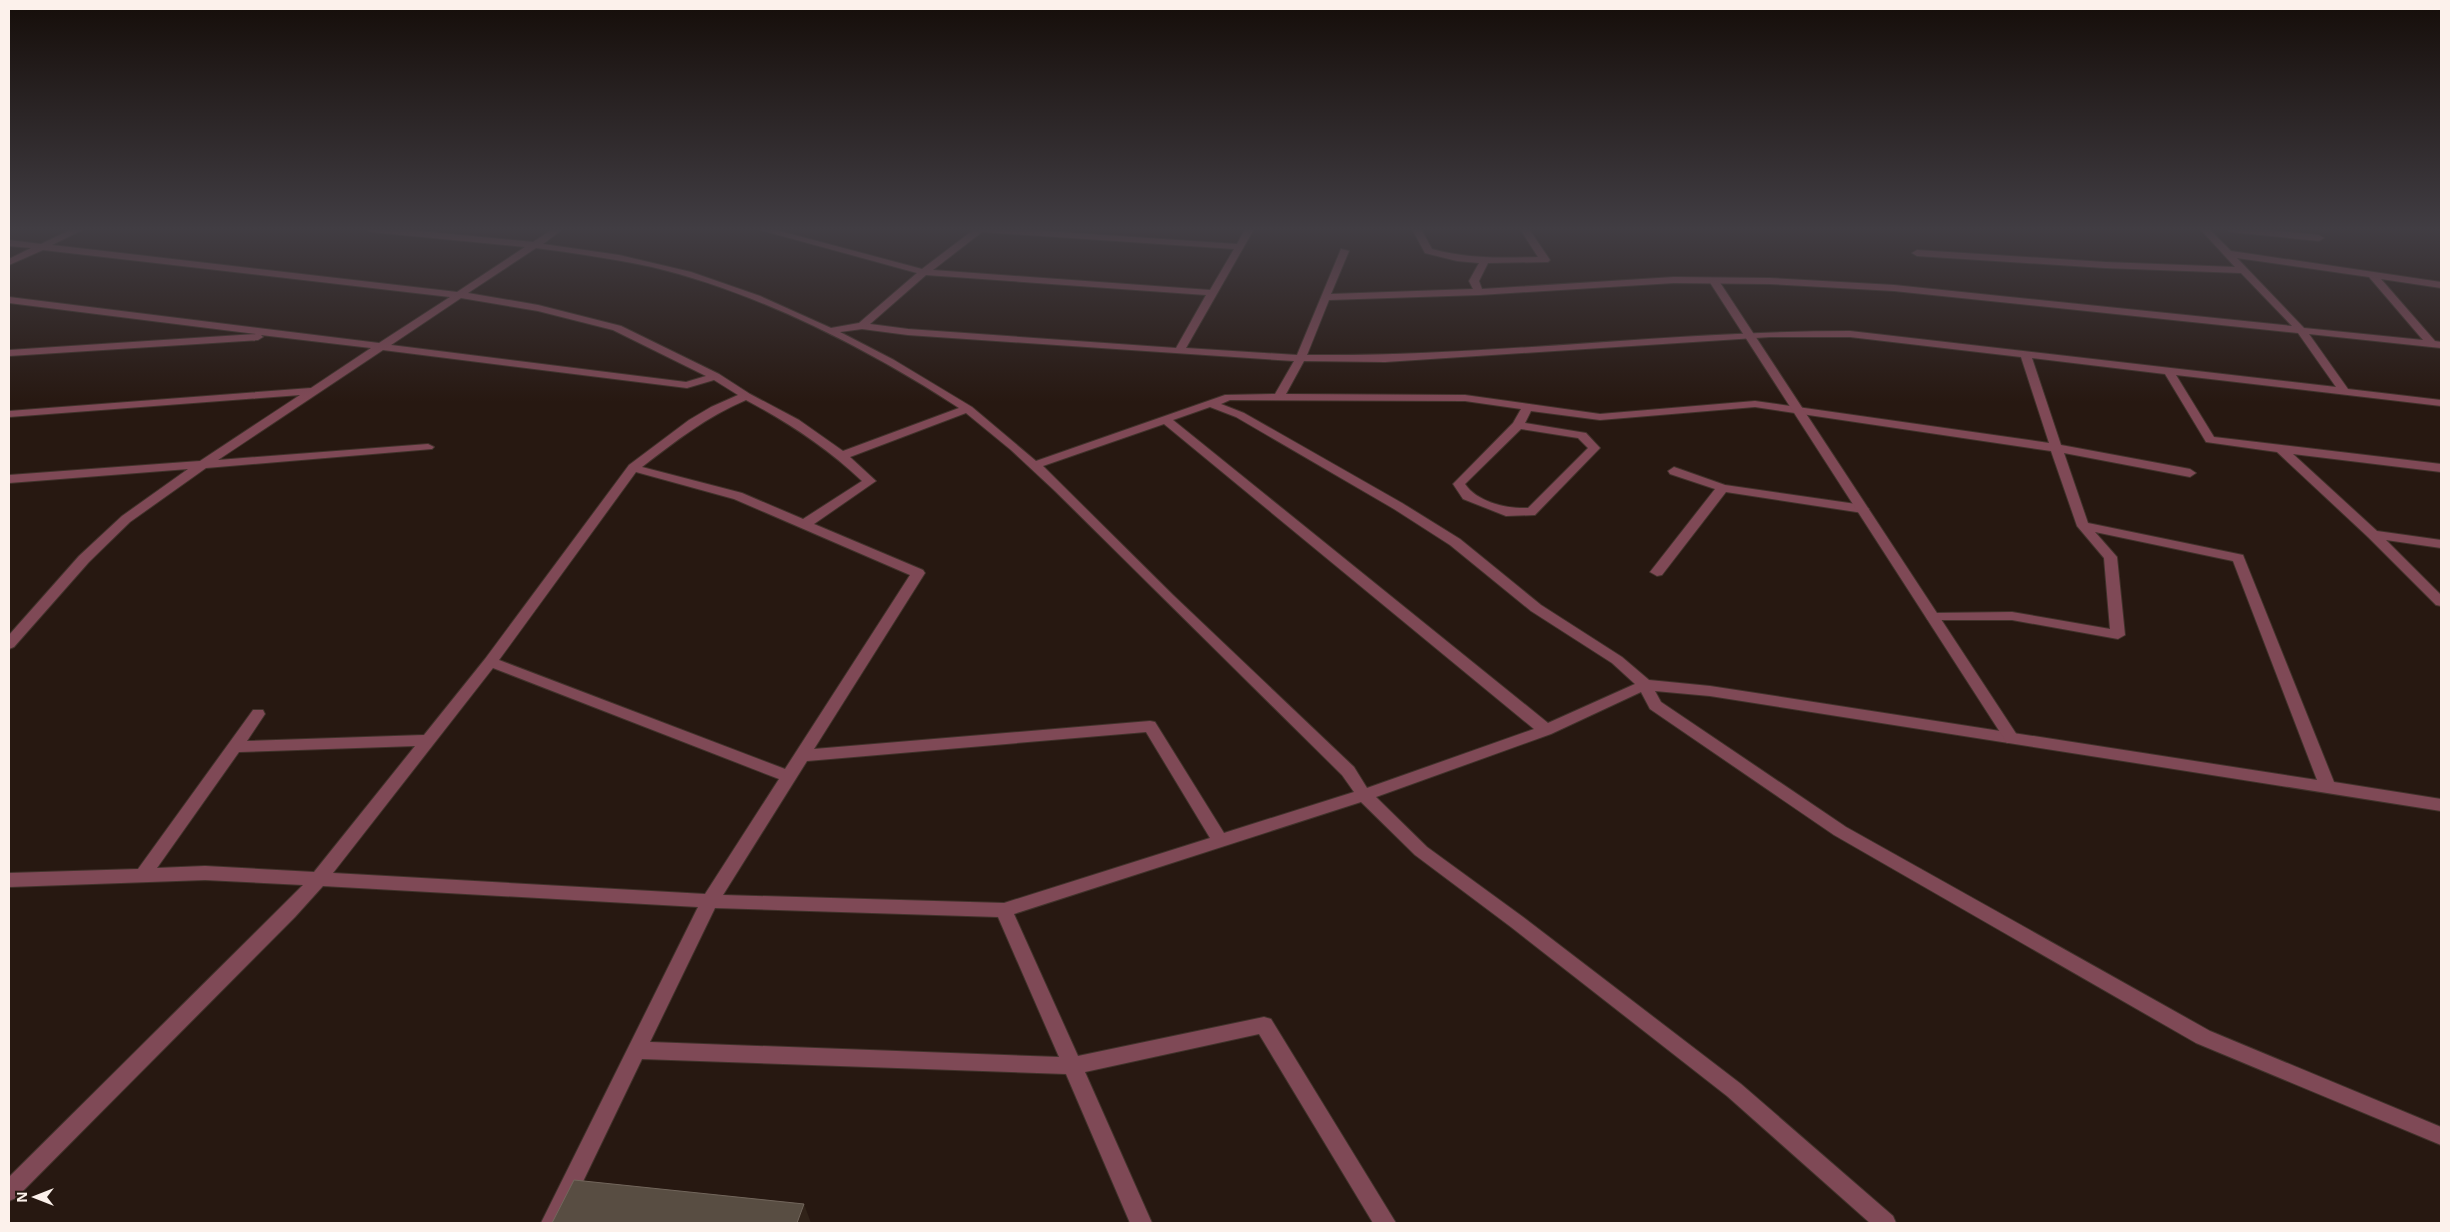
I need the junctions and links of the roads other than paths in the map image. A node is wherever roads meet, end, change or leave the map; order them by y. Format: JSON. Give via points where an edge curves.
{"nodes":[{"id":1,"x":381,"y":286,"type":"edge"},
{"id":2,"x":474,"y":286,"type":"edge"},
{"id":3,"x":720,"y":286,"type":"edge"},
{"id":4,"x":907,"y":286,"type":"edge"},
{"id":5,"x":1123,"y":286,"type":"edge"},
{"id":6,"x":1217,"y":286,"type":"edge"},
{"id":7,"x":1329,"y":286,"type":"edge"},
{"id":8,"x":1476,"y":286,"type":"edge"},
{"id":9,"x":1568,"y":286,"type":"edge"},
{"id":10,"x":1718,"y":286,"type":"edge"},
{"id":11,"x":1860,"y":286,"type":"edge"},
{"id":12,"x":2260,"y":286,"type":"edge"},
{"id":13,"x":2383,"y":286,"type":"edge"},
{"id":14,"x":1479,"y":292,"type":"junction"},
{"id":15,"x":1213,"y":293,"type":"junction"},
{"id":16,"x":460,"y":296,"type":"junction"},
{"id":17,"x":1325,"y":297,"type":"junction"},
{"id":18,"x":9,"y":300,"type":"edge"},
{"id":19,"x":862,"y":326,"type":"junction"},
{"id":20,"x":2300,"y":330,"type":"junction"},
{"id":21,"x":828,"y":331,"type":"junction"},
{"id":22,"x":291,"y":335,"type":"junction"},
{"id":23,"x":1750,"y":336,"type":"junction"},
{"id":24,"x":2437,"y":345,"type":"edge"},
{"id":25,"x":384,"y":347,"type":"junction"},
{"id":26,"x":1179,"y":351,"type":"junction"},
{"id":27,"x":9,"y":354,"type":"edge"},
{"id":28,"x":2025,"y":354,"type":"junction"},
{"id":29,"x":1301,"y":358,"type":"junction"},
{"id":30,"x":2169,"y":372,"type":"junction"},
{"id":31,"x":715,"y":376,"type":"junction"},
{"id":32,"x":315,"y":391,"type":"junction"},
{"id":33,"x":2344,"y":391,"type":"junction"},
{"id":34,"x":746,"y":396,"type":"junction"},
{"id":35,"x":1278,"y":398,"type":"junction"},
{"id":36,"x":2441,"y":403,"type":"edge"},
{"id":37,"x":1212,"y":404,"type":"junction"},
{"id":38,"x":1527,"y":408,"type":"junction"},
{"id":39,"x":968,"y":409,"type":"junction"},
{"id":40,"x":1798,"y":409,"type":"junction"},
{"id":41,"x":9,"y":414,"type":"edge"},
{"id":42,"x":1166,"y":420,"type":"junction"},
{"id":43,"x":1518,"y":425,"type":"junction"},
{"id":44,"x":428,"y":447,"type":"dead end"},
{"id":45,"x":2056,"y":448,"type":"junction"},
{"id":46,"x":2280,"y":449,"type":"junction"},
{"id":47,"x":842,"y":456,"type":"junction"},
{"id":48,"x":203,"y":464,"type":"junction"},
{"id":49,"x":1035,"y":465,"type":"junction"},
{"id":50,"x":633,"y":468,"type":"junction"},
{"id":51,"x":2441,"y":468,"type":"edge"},
{"id":52,"x":1674,"y":472,"type":"dead end"},
{"id":53,"x":2190,"y":473,"type":"dead end"},
{"id":54,"x":9,"y":479,"type":"edge"},
{"id":55,"x":1723,"y":488,"type":"junction"},
{"id":56,"x":1863,"y":509,"type":"junction"},
{"id":57,"x":805,"y":524,"type":"junction"},
{"id":58,"x":2083,"y":526,"type":"junction"},
{"id":59,"x":2373,"y":534,"type":"junction"},
{"id":60,"x":2441,"y":544,"type":"edge"},
{"id":61,"x":1657,"y":572,"type":"dead end"},
{"id":62,"x":2441,"y":602,"type":"edge"},
{"id":63,"x":1933,"y":617,"type":"junction"},
{"id":64,"x":9,"y":644,"type":"edge"},
{"id":65,"x":490,"y":662,"type":"junction"},
{"id":66,"x":1645,"y":685,"type":"junction"},
{"id":67,"x":258,"y":714,"type":"dead end"},
{"id":68,"x":1546,"y":730,"type":"junction"},
{"id":69,"x":2012,"y":739,"type":"junction"},
{"id":70,"x":427,"y":740,"type":"junction"},
{"id":71,"x":235,"y":747,"type":"junction"},
{"id":72,"x":802,"y":756,"type":"junction"},
{"id":73,"x":789,"y":777,"type":"junction"},
{"id":74,"x":2328,"y":788,"type":"junction"},
{"id":75,"x":1364,"y":795,"type":"junction"},
{"id":76,"x":2441,"y":804,"type":"edge"},
{"id":77,"x":1220,"y":841,"type":"junction"},
{"id":78,"x":143,"y":875,"type":"junction"},
{"id":79,"x":9,"y":880,"type":"edge"},
{"id":80,"x":317,"y":881,"type":"junction"},
{"id":81,"x":710,"y":901,"type":"junction"},
{"id":82,"x":1004,"y":910,"type":"junction"},
{"id":83,"x":636,"y":1050,"type":"junction"},
{"id":84,"x":1073,"y":1066,"type":"junction"},
{"id":85,"x":2441,"y":1136,"type":"edge"},
{"id":86,"x":9,"y":1191,"type":"edge"},
{"id":87,"x":552,"y":1223,"type":"edge"},
{"id":88,"x":1141,"y":1223,"type":"edge"},
{"id":89,"x":1385,"y":1223,"type":"edge"},
{"id":90,"x":1886,"y":1223,"type":"edge"}],
"edges":[{"from":1,"to":16,"type":"street"},
{"from":2,"to":16,"type":"street"},
{"from":3,"to":21,"type":"street"},
{"from":4,"to":19,"type":"street"},
{"from":5,"to":15,"type":"street"},
{"from":6,"to":15,"type":"street"},
{"from":7,"to":17,"type":"street"},
{"from":8,"to":14,"type":"street"},
{"from":9,"to":14,"type":"street"},
{"from":10,"to":23,"type":"street"},
{"from":11,"to":20,"type":"street"},
{"from":12,"to":20,"type":"street"},
{"from":13,"to":24,"type":"street"},
{"from":14,"to":17,"type":"street"},
{"from":15,"to":26,"type":"street"},
{"from":16,"to":25,"type":"street"},
{"from":16,"to":31,"type":"street","via":[[538,308],[617,328]]},
{"from":17,"to":29,"type":"street"},
{"from":18,"to":22,"type":"street"},
{"from":19,"to":21,"type":"street"},
{"from":19,"to":26,"type":"street"},
{"from":20,"to":24,"type":"street"},
{"from":20,"to":33,"type":"street"},
{"from":21,"to":39,"type":"street","via":[[887,360]]},
{"from":22,"to":25,"type":"street"},
{"from":22,"to":27,"type":"street"},
{"from":23,"to":28,"type":"street","via":[[1850,334]]},
{"from":23,"to":29,"type":"street","via":[[1386,359]]},
{"from":23,"to":40,"type":"street"},
{"from":25,"to":31,"type":"street","via":[[687,385]]},
{"from":25,"to":32,"type":"street"},
{"from":26,"to":29,"type":"street"},
{"from":28,"to":30,"type":"street"},
{"from":28,"to":45,"type":"street"},
{"from":29,"to":35,"type":"street"},
{"from":30,"to":33,"type":"street"},
{"from":30,"to":46,"type":"street","via":[[2210,440]]},
{"from":31,"to":34,"type":"street"},
{"from":32,"to":41,"type":"street"},
{"from":32,"to":48,"type":"street"},
{"from":33,"to":36,"type":"street"},
{"from":34,"to":47,"type":"street","via":[[795,422]]},
{"from":34,"to":50,"type":"street","via":[[693,422]]},
{"from":35,"to":37,"type":"street","via":[[1229,397]]},
{"from":35,"to":38,"type":"street","via":[[1447,397]]},
{"from":37,"to":42,"type":"street"},
{"from":37,"to":66,"type":"street","via":[[1248,420],[1455,542],[1536,608],[1617,660]]},
{"from":38,"to":40,"type":"street","via":[[1600,417],[1755,404]]},
{"from":38,"to":43,"type":"street"},
{"from":39,"to":47,"type":"street"},
{"from":39,"to":49,"type":"street"},
{"from":40,"to":45,"type":"street"},
{"from":40,"to":56,"type":"street"},
{"from":42,"to":49,"type":"street"},
{"from":42,"to":68,"type":"street"},
{"from":43,"to":43,"type":"street","via":[[1459,484],[1467,496],[1510,514],[1531,512],[1594,448],[1582,435]]},
{"from":44,"to":48,"type":"street"},
{"from":45,"to":53,"type":"street"},
{"from":45,"to":58,"type":"street"},
{"from":46,"to":51,"type":"street"},
{"from":46,"to":59,"type":"street"},
{"from":47,"to":57,"type":"street","via":[[870,481]]},
{"from":48,"to":54,"type":"street"},
{"from":48,"to":64,"type":"street","via":[[126,518],[84,559]]},
{"from":49,"to":75,"type":"street","via":[[1348,771]]},
{"from":50,"to":57,"type":"street","via":[[738,496]]},
{"from":50,"to":65,"type":"street"},
{"from":52,"to":55,"type":"street"},
{"from":55,"to":56,"type":"street"},
{"from":55,"to":61,"type":"street"},
{"from":56,"to":63,"type":"street"},
{"from":57,"to":72,"type":"street","via":[[918,573]]},
{"from":58,"to":63,"type":"street","via":[[2110,557],[2118,635],[2012,616]]},
{"from":58,"to":74,"type":"street","via":[[2238,558]]},
{"from":59,"to":60,"type":"street"},
{"from":59,"to":62,"type":"street"},
{"from":63,"to":69,"type":"street"},
{"from":65,"to":70,"type":"street"},
{"from":65,"to":73,"type":"street"},
{"from":66,"to":68,"type":"street"},
{"from":66,"to":69,"type":"street","via":[[1710,692]]},
{"from":66,"to":85,"type":"street","via":[[1655,705],[1840,831],[2203,1038]]},
{"from":67,"to":71,"type":"street"},
{"from":68,"to":75,"type":"street"},
{"from":69,"to":74,"type":"street"},
{"from":70,"to":71,"type":"street"},
{"from":70,"to":80,"type":"street"},
{"from":71,"to":78,"type":"street"},
{"from":72,"to":73,"type":"street"},
{"from":72,"to":77,"type":"street","via":[[1150,726]]},
{"from":73,"to":81,"type":"street"},
{"from":74,"to":76,"type":"street"},
{"from":75,"to":77,"type":"street"},
{"from":75,"to":90,"type":"street","via":[[1421,851],[1734,1090]]},
{"from":77,"to":82,"type":"street"},
{"from":78,"to":79,"type":"street"},
{"from":78,"to":80,"type":"street","via":[[205,873]]},
{"from":80,"to":81,"type":"street"},
{"from":80,"to":86,"type":"street"},
{"from":81,"to":82,"type":"street"},
{"from":81,"to":83,"type":"street"},
{"from":82,"to":84,"type":"street"},
{"from":83,"to":84,"type":"street"},
{"from":83,"to":87,"type":"street"},
{"from":84,"to":88,"type":"street"},
{"from":84,"to":89,"type":"street","via":[[1264,1025]]}]}
